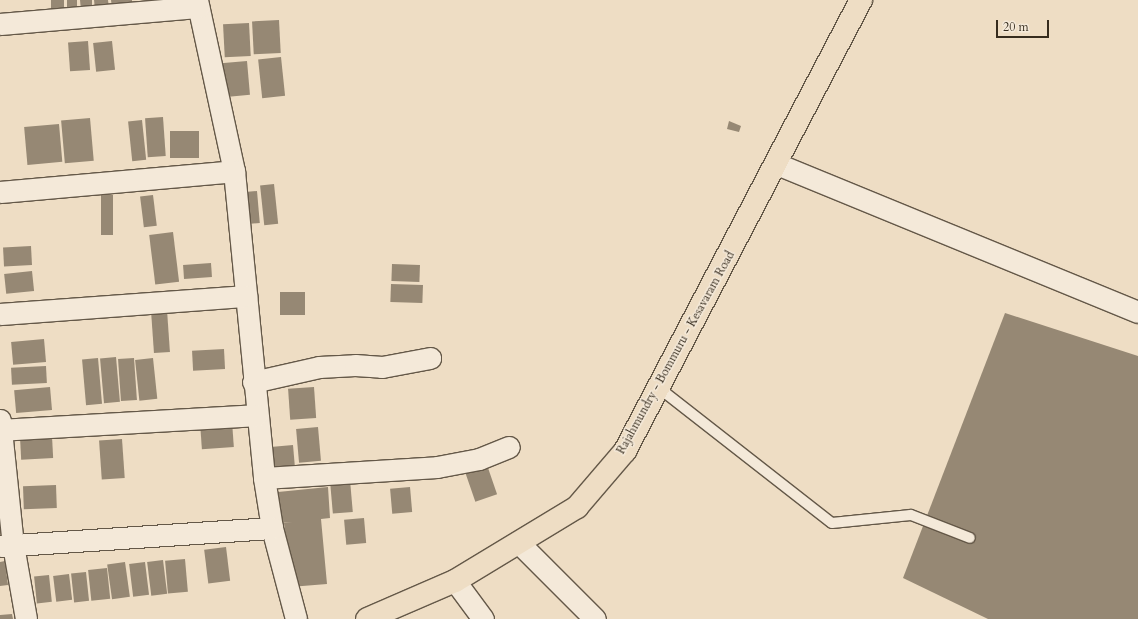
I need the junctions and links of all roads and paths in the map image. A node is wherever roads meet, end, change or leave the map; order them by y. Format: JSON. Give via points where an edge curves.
{"nodes":[{"id":1,"x":861,"y":0,"type":"edge"},
{"id":2,"x":198,"y":3,"type":"edge"},
{"id":3,"x":0,"y":24,"type":"edge"},
{"id":4,"x":777,"y":164,"type":"junction"},
{"id":5,"x":234,"y":171,"type":"junction"},
{"id":6,"x":0,"y":192,"type":"edge"},
{"id":7,"x":246,"y":296,"type":"junction"},
{"id":8,"x":1138,"y":312,"type":"edge"},
{"id":9,"x":0,"y":314,"type":"edge"},
{"id":10,"x":430,"y":358,"type":"dead end"},
{"id":11,"x":253,"y":382,"type":"junction"},
{"id":12,"x":659,"y":388,"type":"junction"},
{"id":13,"x":257,"y":415,"type":"junction"},
{"id":14,"x":0,"y":427,"type":"edge"},
{"id":15,"x":509,"y":447,"type":"dead end"},
{"id":16,"x":264,"y":478,"type":"junction"},
{"id":17,"x":272,"y":528,"type":"junction"},
{"id":18,"x":970,"y":538,"type":"dead end"},
{"id":19,"x":520,"y":544,"type":"junction"},
{"id":20,"x":7,"y":546,"type":"edge"},
{"id":21,"x":455,"y":581,"type":"junction"},
{"id":22,"x":26,"y":619,"type":"edge"},
{"id":23,"x":296,"y":619,"type":"edge"},
{"id":24,"x":367,"y":619,"type":"edge"},
{"id":25,"x":483,"y":619,"type":"edge"},
{"id":26,"x":595,"y":619,"type":"edge"}],
"edges":[{"from":1,"to":4,"type":"main road","name":"Rajahmundry - Bommuru - Kesavaram Road"},
{"from":2,"to":3,"type":"street"},
{"from":2,"to":5,"type":"street"},
{"from":4,"to":8,"type":"street"},
{"from":4,"to":12,"type":"main road","name":"Rajahmundry - Bommuru - Kesavaram Road"},
{"from":5,"to":6,"type":"street"},
{"from":5,"to":7,"type":"street"},
{"from":7,"to":9,"type":"street"},
{"from":7,"to":11,"type":"street"},
{"from":10,"to":11,"type":"street","via":[[382,367],[355,364],[319,367]]},
{"from":11,"to":13,"type":"street"},
{"from":12,"to":18,"type":"lane","via":[[832,523],[911,515]]},
{"from":12,"to":19,"type":"main road","name":"Rajahmundry - Bommuru - Kesavaram Road","via":[[625,451],[578,507]]},
{"from":13,"to":14,"type":"street"},
{"from":13,"to":16,"type":"street"},
{"from":14,"to":20,"type":"street"},
{"from":15,"to":16,"type":"street","via":[[479,459],[437,467]]},
{"from":16,"to":17,"type":"street"},
{"from":17,"to":20,"type":"street"},
{"from":17,"to":23,"type":"street"},
{"from":19,"to":21,"type":"main road","name":"Rajahmundry - Bommuru - Kesavaram Road"},
{"from":19,"to":26,"type":"street"},
{"from":20,"to":22,"type":"street"},
{"from":21,"to":24,"type":"main road","name":"Rajahmundry - Bommuru - Kesavaram Road"},
{"from":21,"to":25,"type":"street"}]}
